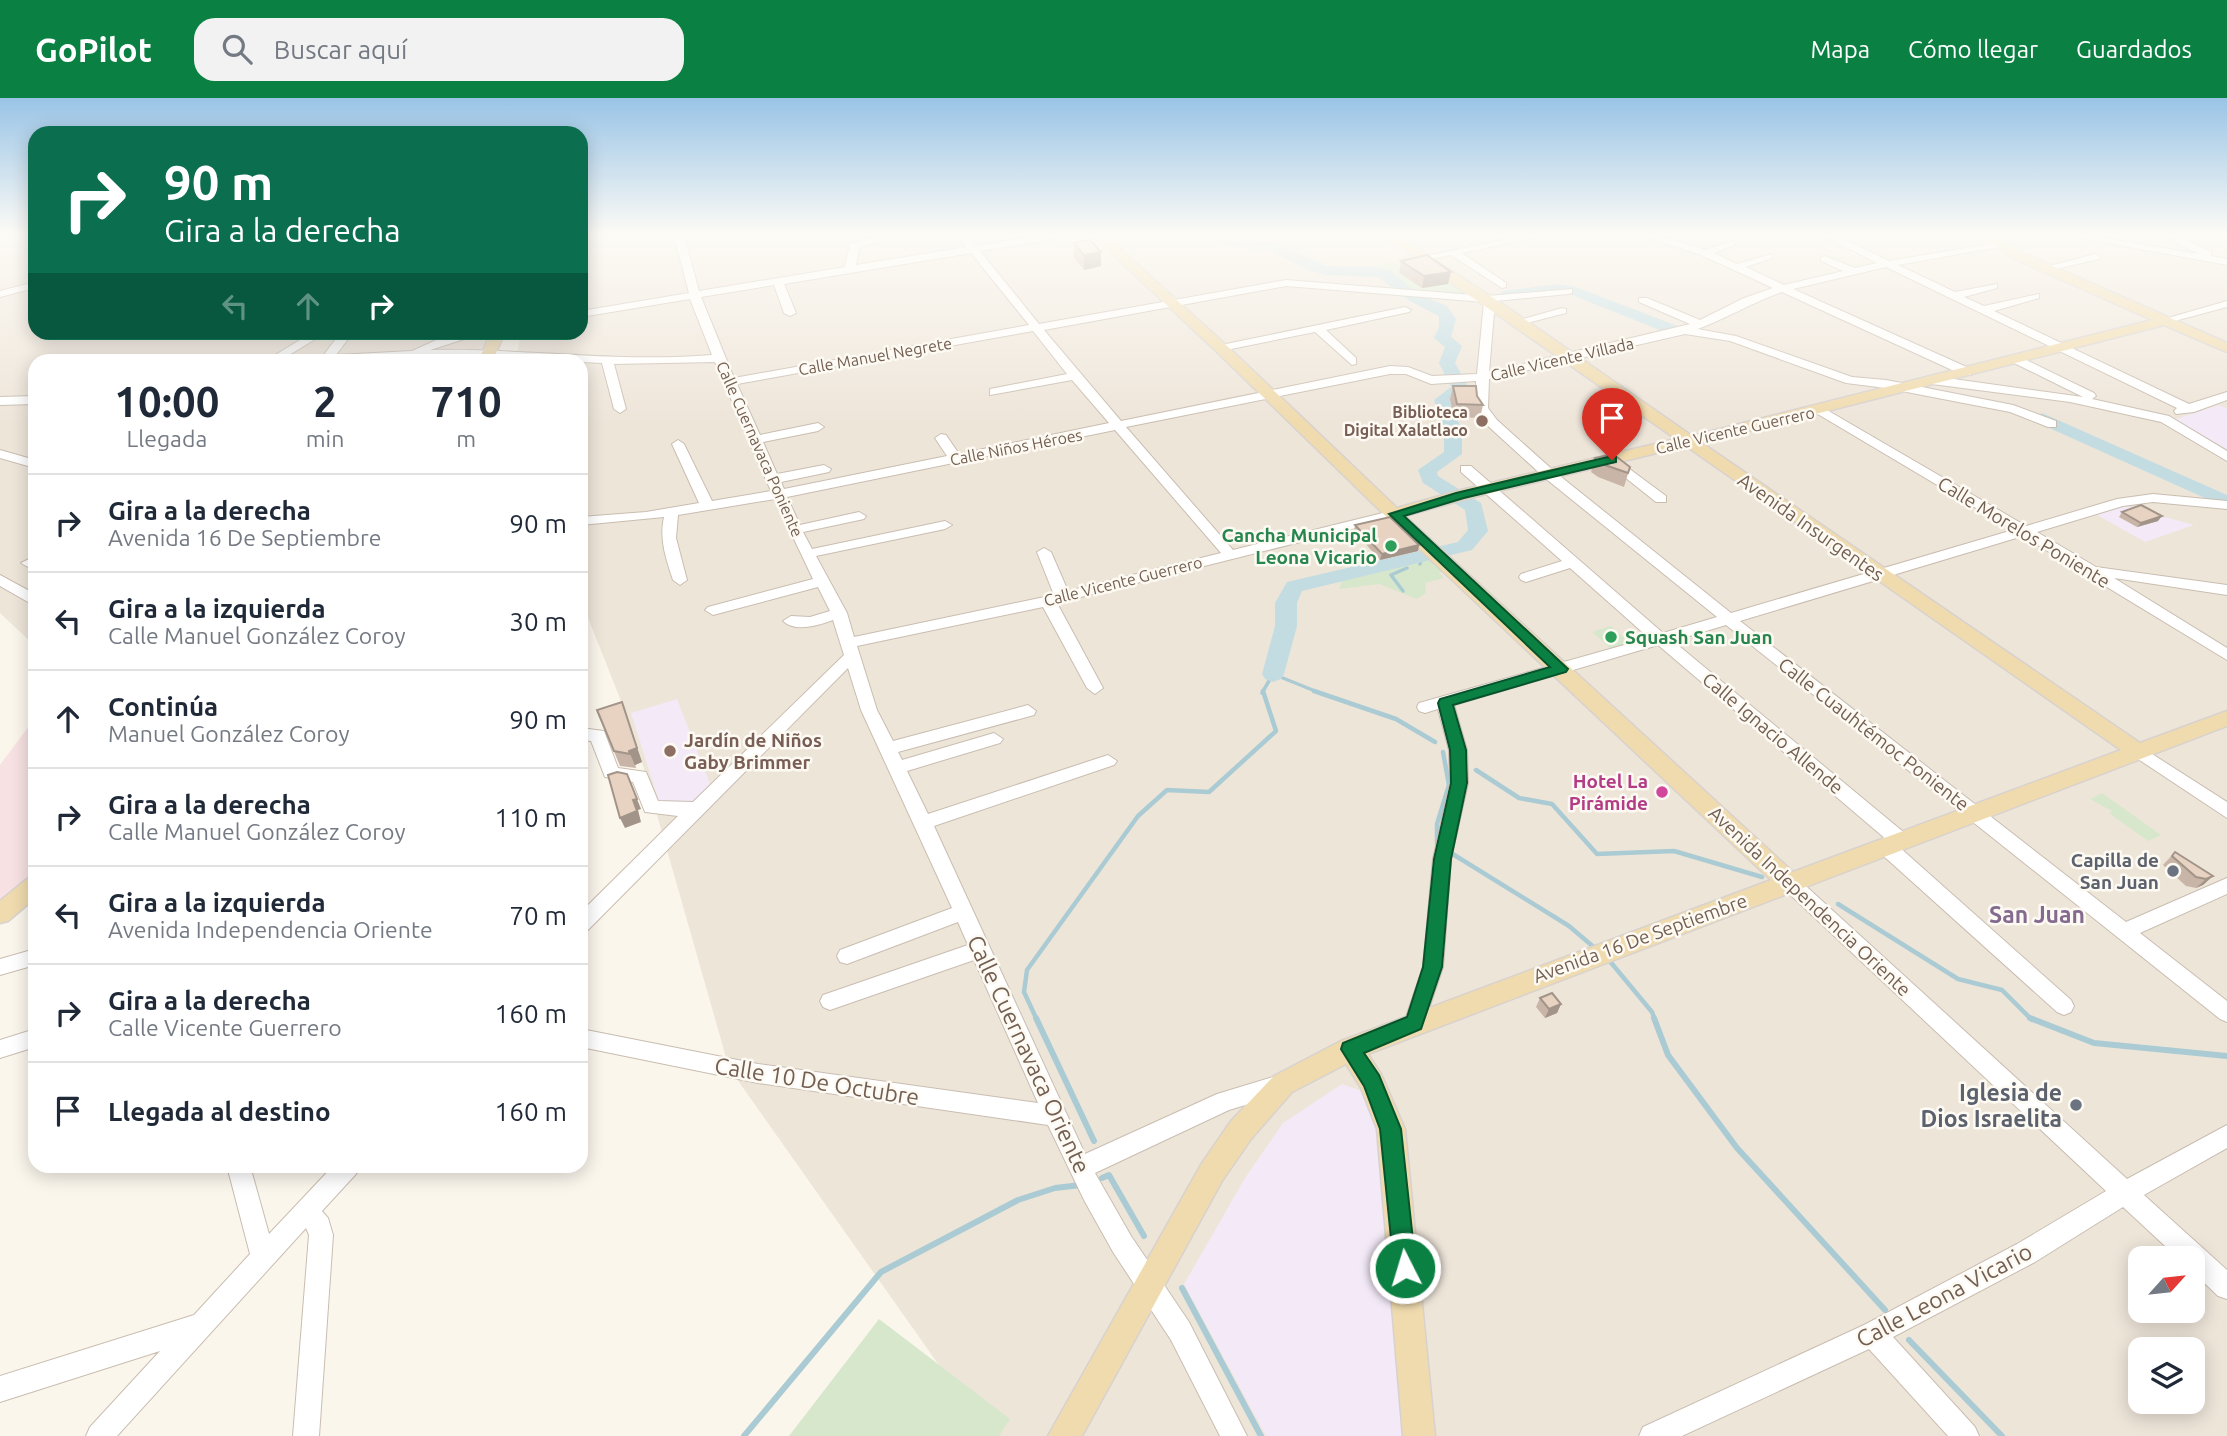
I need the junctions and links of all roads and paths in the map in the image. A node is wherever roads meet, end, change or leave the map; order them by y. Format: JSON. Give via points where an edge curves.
{"nodes":[{"id":1,"x":667,"y":298,"type":"edge"},
{"id":2,"x":694,"y":298,"type":"edge"},
{"id":3,"x":784,"y":298,"type":"edge"},
{"id":4,"x":1014,"y":298,"type":"edge"},
{"id":5,"x":1166,"y":298,"type":"edge"},
{"id":6,"x":1197,"y":298,"type":"edge"},
{"id":7,"x":1473,"y":298,"type":"edge"},
{"id":8,"x":1502,"y":298,"type":"edge"},
{"id":9,"x":1753,"y":298,"type":"edge"},
{"id":10,"x":1807,"y":298,"type":"edge"},
{"id":11,"x":1958,"y":298,"type":"edge"},
{"id":12,"x":2026,"y":298,"type":"edge"},
{"id":13,"x":2117,"y":298,"type":"edge"},
{"id":14,"x":1488,"y":300,"type":"junction"},
{"id":15,"x":1643,"y":300,"type":"dead end"},
{"id":16,"x":1171,"y":303,"type":"junction"},
{"id":17,"x":2227,"y":304,"type":"edge"},
{"id":18,"x":1405,"y":310,"type":"dead end"},
{"id":19,"x":1983,"y":310,"type":"junction"},
{"id":20,"x":1562,"y":312,"type":"dead end"},
{"id":21,"x":588,"y":313,"type":"edge"},
{"id":22,"x":790,"y":313,"type":"dead end"},
{"id":23,"x":2167,"y":320,"type":"junction"},
{"id":24,"x":1519,"y":322,"type":"junction"},
{"id":25,"x":1699,"y":324,"type":"junction"},
{"id":26,"x":1038,"y":327,"type":"junction"},
{"id":27,"x":1318,"y":328,"type":"junction"},
{"id":28,"x":1683,"y":331,"type":"junction"},
{"id":29,"x":308,"y":340,"type":"edge"},
{"id":30,"x":341,"y":340,"type":"edge"},
{"id":31,"x":416,"y":340,"type":"edge"},
{"id":32,"x":436,"y":340,"type":"edge"},
{"id":33,"x":1221,"y":348,"type":"junction"},
{"id":34,"x":2063,"y":348,"type":"junction"},
{"id":35,"x":2227,"y":348,"type":"edge"},
{"id":36,"x":414,"y":353,"type":"junction"},
{"id":37,"x":284,"y":354,"type":"edge"},
{"id":38,"x":330,"y":354,"type":"edge"},
{"id":39,"x":399,"y":354,"type":"edge"},
{"id":40,"x":429,"y":354,"type":"edge"},
{"id":41,"x":1567,"y":357,"type":"junction"},
{"id":42,"x":720,"y":358,"type":"junction"},
{"id":43,"x":588,"y":359,"type":"edge"},
{"id":44,"x":2018,"y":360,"type":"junction"},
{"id":45,"x":607,"y":361,"type":"junction"},
{"id":46,"x":1352,"y":361,"type":"dead end"},
{"id":47,"x":1967,"y":372,"type":"junction"},
{"id":48,"x":1075,"y":376,"type":"junction"},
{"id":49,"x":1483,"y":377,"type":"junction"},
{"id":50,"x":1447,"y":380,"type":"joint"},
{"id":51,"x":1932,"y":380,"type":"junction"},
{"id":52,"x":730,"y":382,"type":"junction"},
{"id":53,"x":1901,"y":387,"type":"junction"},
{"id":54,"x":994,"y":392,"type":"dead end"},
{"id":55,"x":1267,"y":395,"type":"junction"},
{"id":56,"x":2227,"y":396,"type":"edge"},
{"id":57,"x":28,"y":400,"type":"edge"},
{"id":58,"x":0,"y":401,"type":"edge"},
{"id":59,"x":2109,"y":405,"type":"junction"},
{"id":60,"x":620,"y":409,"type":"dead end"},
{"id":61,"x":2190,"y":409,"type":"junction"},
{"id":62,"x":1820,"y":410,"type":"junction"},
{"id":63,"x":2165,"y":419,"type":"junction"},
{"id":64,"x":2052,"y":424,"type":"dead end"},
{"id":65,"x":1120,"y":426,"type":"junction"},
{"id":66,"x":818,"y":427,"type":"dead end"},
{"id":67,"x":941,"y":438,"type":"dead end"},
{"id":68,"x":754,"y":440,"type":"junction"},
{"id":69,"x":1688,"y":441,"type":"junction"},
{"id":70,"x":678,"y":443,"type":"dead end"},
{"id":71,"x":0,"y":454,"type":"edge"},
{"id":72,"x":2227,"y":457,"type":"edge"},
{"id":73,"x":956,"y":459,"type":"junction"},
{"id":74,"x":1612,"y":460,"type":"junction"},
{"id":75,"x":28,"y":462,"type":"edge"},
{"id":76,"x":824,"y":469,"type":"dead end"},
{"id":77,"x":1466,"y":469,"type":"dead end"},
{"id":78,"x":1550,"y":475,"type":"junction"},
{"id":79,"x":773,"y":480,"type":"junction"},
{"id":80,"x":1487,"y":489,"type":"junction"},
{"id":81,"x":780,"y":494,"type":"junction"},
{"id":82,"x":1661,"y":499,"type":"dead end"},
{"id":83,"x":2227,"y":505,"type":"edge"},
{"id":84,"x":708,"y":507,"type":"junction"},
{"id":85,"x":672,"y":512,"type":"junction"},
{"id":86,"x":1395,"y":514,"type":"junction"},
{"id":87,"x":859,"y":516,"type":"dead end"},
{"id":88,"x":588,"y":520,"type":"edge"},
{"id":89,"x":945,"y":525,"type":"dead end"},
{"id":90,"x":795,"y":530,"type":"junction"},
{"id":91,"x":2022,"y":531,"type":"junction"},
{"id":92,"x":1044,"y":552,"type":"dead end"},
{"id":93,"x":807,"y":554,"type":"junction"},
{"id":94,"x":1229,"y":554,"type":"junction"},
{"id":95,"x":1572,"y":563,"type":"junction"},
{"id":96,"x":2091,"y":570,"type":"junction"},
{"id":97,"x":1877,"y":573,"type":"junction"},
{"id":98,"x":1526,"y":577,"type":"dead end"},
{"id":99,"x":0,"y":580,"type":"edge"},
{"id":100,"x":680,"y":580,"type":"dead end"},
{"id":101,"x":823,"y":581,"type":"junction"},
{"id":102,"x":2227,"y":590,"type":"edge"},
{"id":103,"x":28,"y":597,"type":"edge"},
{"id":104,"x":1056,"y":599,"type":"junction"},
{"id":105,"x":713,"y":610,"type":"dead end"},
{"id":106,"x":839,"y":613,"type":"junction"},
{"id":107,"x":1727,"y":618,"type":"junction"},
{"id":108,"x":791,"y":621,"type":"dead end"},
{"id":109,"x":1660,"y":638,"type":"junction"},
{"id":110,"x":850,"y":650,"type":"junction"},
{"id":111,"x":2227,"y":655,"type":"edge"},
{"id":112,"x":1560,"y":669,"type":"junction"},
{"id":113,"x":1095,"y":688,"type":"dead end"},
{"id":114,"x":1445,"y":703,"type":"junction"},
{"id":115,"x":1425,"y":707,"type":"dead end"},
{"id":116,"x":1028,"y":711,"type":"dead end"},
{"id":117,"x":2227,"y":718,"type":"edge"},
{"id":118,"x":588,"y":734,"type":"edge"},
{"id":119,"x":994,"y":739,"type":"dead end"},
{"id":120,"x":887,"y":749,"type":"junction"},
{"id":121,"x":2138,"y":751,"type":"junction"},
{"id":122,"x":1108,"y":761,"type":"dead end"},
{"id":123,"x":896,"y":768,"type":"junction"},
{"id":124,"x":697,"y":808,"type":"junction"},
{"id":125,"x":2227,"y":811,"type":"edge"},
{"id":126,"x":1975,"y":813,"type":"junction"},
{"id":127,"x":923,"y":823,"type":"junction"},
{"id":128,"x":1892,"y":843,"type":"junction"},
{"id":129,"x":1790,"y":883,"type":"junction"},
{"id":130,"x":2227,"y":886,"type":"edge"},
{"id":131,"x":28,"y":891,"type":"edge"},
{"id":132,"x":964,"y":912,"type":"junction"},
{"id":133,"x":0,"y":914,"type":"edge"},
{"id":134,"x":588,"y":917,"type":"edge"},
{"id":135,"x":2122,"y":932,"type":"junction"},
{"id":136,"x":981,"y":949,"type":"junction"},
{"id":137,"x":847,"y":956,"type":"dead end"},
{"id":138,"x":28,"y":959,"type":"edge"},
{"id":139,"x":0,"y":967,"type":"edge"},
{"id":140,"x":831,"y":1002,"type":"dead end"},
{"id":141,"x":2064,"y":1006,"type":"dead end"},
{"id":142,"x":2227,"y":1013,"type":"edge"},
{"id":143,"x":1415,"y":1023,"type":"junction"},
{"id":144,"x":28,"y":1040,"type":"edge"},
{"id":145,"x":588,"y":1040,"type":"edge"},
{"id":146,"x":0,"y":1049,"type":"edge"},
{"id":147,"x":1350,"y":1049,"type":"junction"},
{"id":148,"x":1283,"y":1084,"type":"junction"},
{"id":149,"x":1055,"y":1116,"type":"junction"},
{"id":150,"x":2227,"y":1136,"type":"edge"},
{"id":151,"x":1080,"y":1168,"type":"junction"},
{"id":152,"x":241,"y":1173,"type":"edge"},
{"id":153,"x":341,"y":1173,"type":"edge"},
{"id":154,"x":2126,"y":1192,"type":"junction"},
{"id":155,"x":306,"y":1210,"type":"junction"},
{"id":156,"x":263,"y":1257,"type":"junction"},
{"id":157,"x":1150,"y":1284,"type":"junction"},
{"id":158,"x":2227,"y":1287,"type":"edge"},
{"id":159,"x":198,"y":1326,"type":"junction"},
{"id":160,"x":1873,"y":1334,"type":"junction"},
{"id":161,"x":0,"y":1389,"type":"edge"},
{"id":162,"x":99,"y":1436,"type":"edge"},
{"id":163,"x":306,"y":1436,"type":"edge"},
{"id":164,"x":1064,"y":1436,"type":"edge"},
{"id":165,"x":1234,"y":1436,"type":"edge"},
{"id":166,"x":1419,"y":1436,"type":"edge"},
{"id":167,"x":1652,"y":1436,"type":"edge"},
{"id":168,"x":1966,"y":1436,"type":"edge"}],
"edges":[{"from":1,"to":21,"type":"street"},
{"from":2,"to":42,"type":"street","name":"Calle Cuernavaca Poniente"},
{"from":3,"to":22,"type":"street"},
{"from":4,"to":26,"type":"street"},
{"from":5,"to":16,"type":"main road","name":"Avenida Independencia Oriente"},
{"from":6,"to":16,"type":"street","name":"Calle Manuel Negrete"},
{"from":7,"to":14,"type":"street","name":"Calle Manuel Negrete"},
{"from":8,"to":14,"type":"street"},
{"from":9,"to":25,"type":"street","name":"Calle Vicente Villada"},
{"from":10,"to":47,"type":"street"},
{"from":11,"to":19,"type":"street"},
{"from":12,"to":19,"type":"street"},
{"from":13,"to":23,"type":"main road"},
{"from":14,"to":24,"type":"main road","name":"Avenida Insurgentes"},
{"from":14,"to":49,"type":"street","name":"Calle Cuauhtémoc Poniente"},
{"from":15,"to":25,"type":"street"},
{"from":16,"to":26,"type":"street","name":"Calle Manuel Negrete"},
{"from":16,"to":33,"type":"main road","name":"Avenida Independencia Oriente"},
{"from":17,"to":23,"type":"street"},
{"from":18,"to":27,"type":"street"},
{"from":19,"to":34,"type":"street"},
{"from":20,"to":24,"type":"street"},
{"from":23,"to":34,"type":"main road","name":"Calle Vicente Guerrero"},
{"from":23,"to":35,"type":"main road"},
{"from":24,"to":41,"type":"main road","name":"Avenida Insurgentes"},
{"from":25,"to":28,"type":"street","name":"Calle Vicente Villada"},
{"from":26,"to":48,"type":"street"},
{"from":26,"to":52,"type":"street","name":"Calle Manuel Negrete"},
{"from":27,"to":33,"type":"street"},
{"from":27,"to":46,"type":"street"},
{"from":28,"to":41,"type":"street","name":"Calle Vicente Villada"},
{"from":28,"to":53,"type":"street","via":[[1738,339],[1850,380]]},
{"from":29,"to":37,"type":"street"},
{"from":30,"to":38,"type":"street"},
{"from":31,"to":36,"type":"street"},
{"from":32,"to":36,"type":"street"},
{"from":33,"to":55,"type":"main road","name":"Avenida Independencia Oriente"},
{"from":34,"to":44,"type":"main road","name":"Calle Vicente Guerrero"},
{"from":34,"to":61,"type":"street"},
{"from":36,"to":39,"type":"street"},
{"from":36,"to":40,"type":"street"},
{"from":41,"to":49,"type":"street","name":"Calle Vicente Villada"},
{"from":41,"to":69,"type":"main road","name":"Avenida Insurgentes"},
{"from":42,"to":45,"type":"street"},
{"from":42,"to":52,"type":"street","name":"Calle Cuernavaca Poniente"},
{"from":43,"to":45,"type":"street"},
{"from":44,"to":47,"type":"main road","name":"Calle Vicente Guerrero"},
{"from":44,"to":59,"type":"street"},
{"from":45,"to":60,"type":"street"},
{"from":47,"to":51,"type":"main road","name":"Calle Vicente Guerrero"},
{"from":48,"to":54,"type":"street"},
{"from":48,"to":65,"type":"street"},
{"from":49,"to":50,"type":"street","name":"Calle Vicente Villada"},
{"from":49,"to":78,"type":"street","name":"Calle Cuauhtémoc Poniente","via":[[1485,416]]},
{"from":50,"to":55,"type":"street","name":"Calle Niños Héroes","via":[[1390,370]]},
{"from":51,"to":53,"type":"main road","name":"Calle Vicente Guerrero"},
{"from":51,"to":59,"type":"street"},
{"from":52,"to":68,"type":"street","name":"Calle Cuernavaca Poniente"},
{"from":53,"to":62,"type":"main road","name":"Calle Vicente Guerrero"},
{"from":53,"to":64,"type":"street","via":[[2013,409]]},
{"from":55,"to":65,"type":"street","name":"Calle Niños Héroes"},
{"from":55,"to":86,"type":"main road","name":"Avenida Independencia Oriente"},
{"from":56,"to":61,"type":"street"},
{"from":57,"to":58,"type":"street"},
{"from":59,"to":63,"type":"street"},
{"from":61,"to":63,"type":"street","via":[[2168,414]]},
{"from":62,"to":69,"type":"main road","name":"Calle Vicente Guerrero"},
{"from":62,"to":91,"type":"street","name":"Calle Morelos Poniente"},
{"from":63,"to":72,"type":"street"},
{"from":65,"to":73,"type":"street","name":"Calle Niños Héroes"},
{"from":65,"to":94,"type":"street"},
{"from":66,"to":68,"type":"street"},
{"from":67,"to":73,"type":"street"},
{"from":68,"to":79,"type":"street","name":"Calle Cuernavaca Poniente"},
{"from":69,"to":74,"type":"main road","name":"Calle Vicente Guerrero"},
{"from":69,"to":97,"type":"main road","name":"Avenida Insurgentes"},
{"from":70,"to":84,"type":"street"},
{"from":71,"to":75,"type":"street"},
{"from":73,"to":81,"type":"street","name":"Calle Niños Héroes"},
{"from":74,"to":78,"type":"main road","name":"Calle Vicente Guerrero"},
{"from":74,"to":82,"type":"street"},
{"from":76,"to":79,"type":"street"},
{"from":77,"to":80,"type":"street","name":"Calle Ignacio Allende"},
{"from":78,"to":80,"type":"main road","name":"Calle Vicente Guerrero"},
{"from":78,"to":107,"type":"street","name":"Calle Cuauhtémoc Poniente"},
{"from":79,"to":81,"type":"street","name":"Calle Cuernavaca Poniente"},
{"from":80,"to":86,"type":"main road","name":"Calle Vicente Guerrero"},
{"from":80,"to":95,"type":"street","name":"Calle Ignacio Allende"},
{"from":81,"to":84,"type":"street","name":"Calle Niños Héroes"},
{"from":81,"to":90,"type":"street","name":"Calle Cuernavaca Poniente"},
{"from":83,"to":91,"type":"street","via":[[2137,499]]},
{"from":84,"to":85,"type":"street","name":"Calle Niños Héroes"},
{"from":85,"to":88,"type":"street","name":"Calle Niños Héroes"},
{"from":85,"to":100,"type":"street","via":[[668,537]]},
{"from":86,"to":94,"type":"street","name":"Calle Vicente Guerrero"},
{"from":86,"to":112,"type":"main road","name":"Avenida Independencia Oriente"},
{"from":87,"to":90,"type":"street"},
{"from":89,"to":93,"type":"street"},
{"from":90,"to":93,"type":"street","name":"Calle Cuernavaca Poniente"},
{"from":91,"to":96,"type":"street","name":"Calle Morelos Poniente"},
{"from":91,"to":97,"type":"street"},
{"from":92,"to":104,"type":"street"},
{"from":93,"to":101,"type":"street","name":"Calle Cuernavaca Poniente"},
{"from":94,"to":104,"type":"street","name":"Calle Vicente Guerrero"},
{"from":95,"to":98,"type":"street"},
{"from":95,"to":109,"type":"street","name":"Calle Ignacio Allende"},
{"from":96,"to":102,"type":"street"},
{"from":96,"to":111,"type":"street","name":"Calle Morelos Poniente"},
{"from":97,"to":107,"type":"street"},
{"from":97,"to":121,"type":"main road","name":"Avenida Insurgentes"},
{"from":99,"to":103,"type":"street"},
{"from":101,"to":105,"type":"street"},
{"from":101,"to":106,"type":"street","name":"Calle Cuernavaca Poniente"},
{"from":104,"to":110,"type":"street","name":"Calle Vicente Guerrero"},
{"from":104,"to":113,"type":"street"},
{"from":106,"to":108,"type":"street","via":[[811,622]]},
{"from":106,"to":110,"type":"street","name":"Calle Cuernavaca Poniente"},
{"from":107,"to":109,"type":"street"},
{"from":107,"to":126,"type":"street","name":"Calle Cuauhtémoc Poniente"},
{"from":109,"to":112,"type":"street"},
{"from":109,"to":128,"type":"street","name":"Calle Ignacio Allende"},
{"from":110,"to":120,"type":"street","name":"Calle Cuernavaca Oriente"},
{"from":110,"to":124,"type":"street","via":[[838,668]]},
{"from":112,"to":114,"type":"street"},
{"from":112,"to":129,"type":"main road","name":"Avenida Independencia Oriente"},
{"from":114,"to":115,"type":"street"},
{"from":114,"to":143,"type":"street","via":[[1458,750],[1459,783],[1442,859],[1433,967]]},
{"from":116,"to":120,"type":"street"},
{"from":117,"to":121,"type":"main road","name":"Avenida 16 De Septiembre"},
{"from":118,"to":124,"type":"street","via":[[598,735],[611,773],[644,780],[651,807]]},
{"from":119,"to":123,"type":"street"},
{"from":120,"to":123,"type":"street","name":"Calle Cuernavaca Oriente"},
{"from":121,"to":125,"type":"street"},
{"from":121,"to":126,"type":"main road","name":"Avenida 16 De Septiembre"},
{"from":122,"to":127,"type":"street"},
{"from":123,"to":127,"type":"street","name":"Calle Cuernavaca Oriente"},
{"from":124,"to":134,"type":"street"},
{"from":126,"to":128,"type":"main road","name":"Avenida 16 De Septiembre"},
{"from":126,"to":135,"type":"street","name":"Calle Cuauhtémoc Poniente"},
{"from":127,"to":132,"type":"street","name":"Calle Cuernavaca Oriente"},
{"from":128,"to":129,"type":"main road","name":"Avenida 16 De Septiembre"},
{"from":128,"to":141,"type":"street","name":"Calle Ignacio Allende"},
{"from":129,"to":143,"type":"main road","name":"Avenida 16 De Septiembre"},
{"from":129,"to":154,"type":"street","name":"Avenida Independencia Oriente"},
{"from":130,"to":135,"type":"street"},
{"from":131,"to":133,"type":"main road"},
{"from":132,"to":136,"type":"street","name":"Calle Cuernavaca Oriente"},
{"from":132,"to":137,"type":"street"},
{"from":135,"to":142,"type":"street","name":"Calle Cuauhtémoc Poniente"},
{"from":136,"to":140,"type":"street"},
{"from":136,"to":149,"type":"street","name":"Calle Cuernavaca Oriente"},
{"from":138,"to":139,"type":"street"},
{"from":143,"to":147,"type":"main road","name":"Avenida 16 De Septiembre"},
{"from":144,"to":146,"type":"street"},
{"from":145,"to":149,"type":"street","name":"Calle 10 De Octubre","via":[[826,1085]]},
{"from":147,"to":148,"type":"main road","name":"Avenida 16 De Septiembre"},
{"from":147,"to":166,"type":"main road","via":[[1372,1082],[1391,1129]]},
{"from":148,"to":151,"type":"street","via":[[1225,1101]]},
{"from":148,"to":157,"type":"main road","name":"Avenida 16 De Septiembre","via":[[1241,1130],[1212,1172]]},
{"from":149,"to":151,"type":"street","name":"Calle Cuernavaca Oriente"},
{"from":150,"to":154,"type":"street","name":"Calle Leona Vicario"},
{"from":151,"to":157,"type":"street","name":"Calle Cuernavaca Oriente"},
{"from":152,"to":156,"type":"street"},
{"from":153,"to":155,"type":"street"},
{"from":154,"to":158,"type":"street","name":"Avenida Independencia Oriente"},
{"from":154,"to":160,"type":"street","name":"Calle Leona Vicario","via":[[2026,1253]]},
{"from":155,"to":156,"type":"street"},
{"from":155,"to":163,"type":"street","via":[[320,1226],[321,1235]]},
{"from":156,"to":159,"type":"street"},
{"from":157,"to":164,"type":"main road","name":"Avenida 16 De Septiembre"},
{"from":157,"to":165,"type":"street","name":"Calle Cuernavaca Oriente","via":[[1180,1331]]},
{"from":159,"to":161,"type":"street"},
{"from":159,"to":162,"type":"street"},
{"from":160,"to":167,"type":"street","name":"Calle Leona Vicario"},
{"from":160,"to":168,"type":"street"}]}
